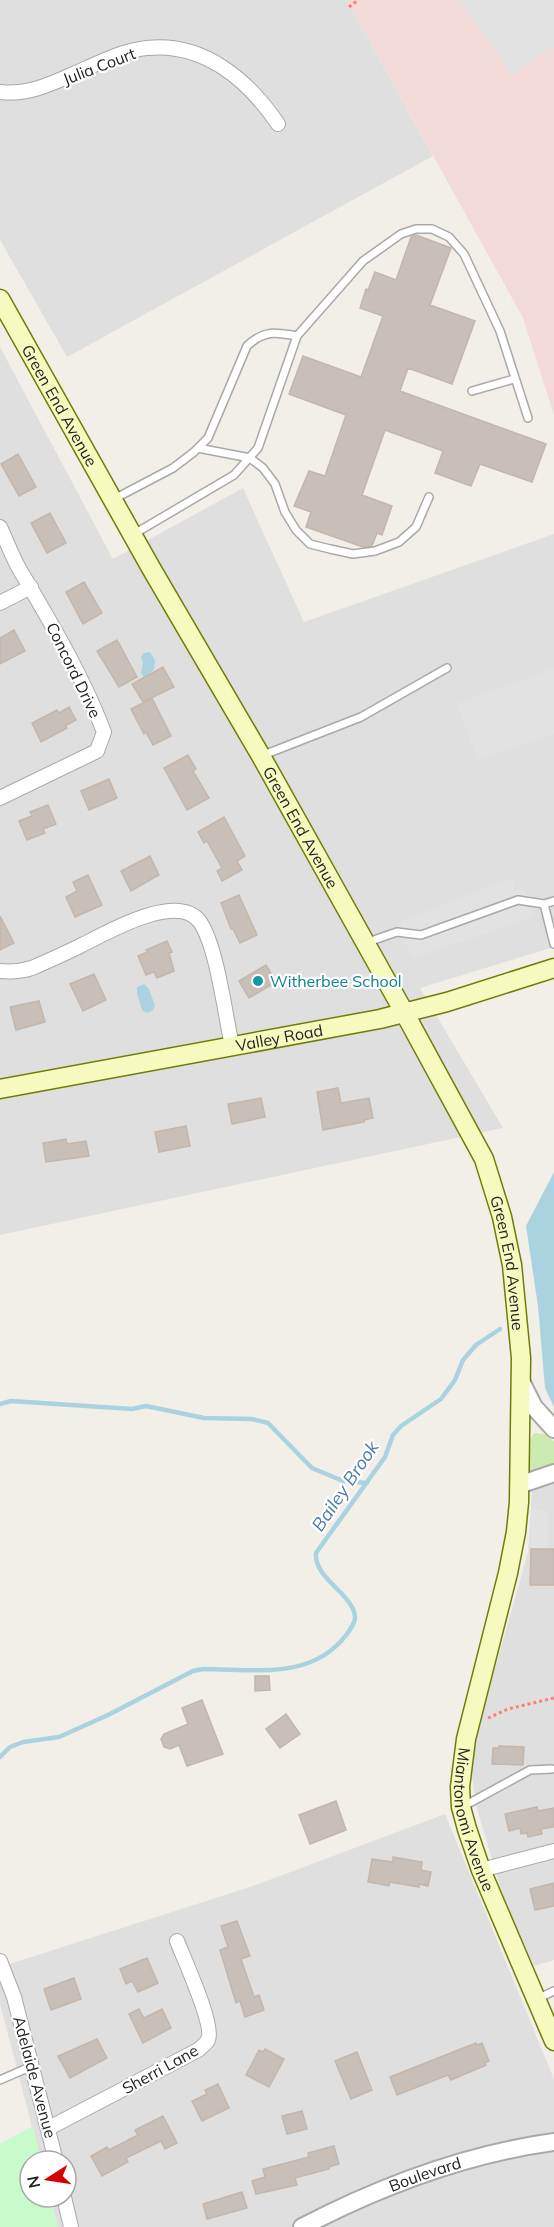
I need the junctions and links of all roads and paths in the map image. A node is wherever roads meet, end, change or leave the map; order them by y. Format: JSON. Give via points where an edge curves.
{"nodes":[{"id":1,"x":358,"y":0,"type":"edge"},
{"id":2,"x":349,"y":7,"type":"dead end"},
{"id":3,"x":0,"y":92,"type":"edge"},
{"id":4,"x":278,"y":124,"type":"dead end"},
{"id":5,"x":0,"y":299,"type":"edge"},
{"id":6,"x":297,"y":336,"type":"junction"},
{"id":7,"x":514,"y":379,"type":"junction"},
{"id":8,"x":472,"y":391,"type":"dead end"},
{"id":9,"x":528,"y":418,"type":"dead end"},
{"id":10,"x":198,"y":448,"type":"junction"},
{"id":11,"x":250,"y":458,"type":"junction"},
{"id":12,"x":429,"y":497,"type":"dead end"},
{"id":13,"x":112,"y":500,"type":"junction"},
{"id":14,"x":0,"y":527,"type":"edge"},
{"id":15,"x":132,"y":535,"type":"junction"},
{"id":16,"x":31,"y":587,"type":"junction"},
{"id":17,"x":0,"y":603,"type":"edge"},
{"id":18,"x":447,"y":668,"type":"dead end"},
{"id":19,"x":261,"y":756,"type":"junction"},
{"id":20,"x":0,"y":798,"type":"edge"},
{"id":21,"x":554,"y":901,"type":"edge"},
{"id":22,"x":544,"y":904,"type":"junction"},
{"id":23,"x":365,"y":943,"type":"junction"},
{"id":24,"x":554,"y":944,"type":"edge"},
{"id":25,"x":554,"y":968,"type":"edge"},
{"id":26,"x":0,"y":971,"type":"edge"},
{"id":27,"x":404,"y":1012,"type":"junction"},
{"id":28,"x":232,"y":1046,"type":"junction"},
{"id":29,"x":0,"y":1089,"type":"edge"},
{"id":30,"x":522,"y":1383,"type":"junction"},
{"id":31,"x":554,"y":1429,"type":"edge"},
{"id":32,"x":554,"y":1473,"type":"edge"},
{"id":33,"x":519,"y":1485,"type":"junction"},
{"id":34,"x":554,"y":1698,"type":"edge"},
{"id":35,"x":466,"y":1739,"type":"junction"},
{"id":36,"x":552,"y":1769,"type":"dead end"},
{"id":37,"x":461,"y":1807,"type":"junction"},
{"id":38,"x":554,"y":1851,"type":"edge"},
{"id":39,"x":481,"y":1870,"type":"junction"},
{"id":40,"x":177,"y":1941,"type":"dead end"},
{"id":41,"x":0,"y":1961,"type":"edge"},
{"id":42,"x":554,"y":1991,"type":"edge"},
{"id":43,"x":537,"y":1999,"type":"junction"},
{"id":44,"x":554,"y":2041,"type":"edge"},
{"id":45,"x":32,"y":2066,"type":"junction"},
{"id":46,"x":0,"y":2080,"type":"edge"},
{"id":47,"x":49,"y":2128,"type":"junction"},
{"id":48,"x":554,"y":2142,"type":"edge"},
{"id":49,"x":53,"y":2149,"type":"edge"},
{"id":50,"x":67,"y":2209,"type":"edge"},
{"id":51,"x":71,"y":2227,"type":"edge"},
{"id":52,"x":302,"y":2227,"type":"edge"}],
"edges":[{"from":1,"to":2,"type":"path"},
{"from":3,"to":4,"type":"street","name":"Julia Court","via":[[42,88],[111,57],[146,48],[178,48],[212,61],[239,78]]},
{"from":5,"to":13,"type":"main road","name":"Green End Avenue"},
{"from":6,"to":7,"type":"lane","via":[[363,261],[401,234],[432,229],[448,237],[464,254],[500,331]]},
{"from":6,"to":10,"type":"lane","via":[[268,333],[247,346],[208,438]]},
{"from":6,"to":11,"type":"lane","via":[[258,448]]},
{"from":7,"to":8,"type":"lane"},
{"from":7,"to":9,"type":"lane"},
{"from":10,"to":11,"type":"lane"},
{"from":10,"to":13,"type":"lane","via":[[173,468]]},
{"from":11,"to":12,"type":"lane","via":[[275,484],[296,530],[310,544],[330,549],[353,554],[399,542],[416,527]]},
{"from":11,"to":15,"type":"lane","via":[[234,475]]},
{"from":13,"to":15,"type":"main road","name":"Green End Avenue"},
{"from":14,"to":16,"type":"street","name":"Concord Drive"},
{"from":15,"to":19,"type":"main road","name":"Green End Avenue"},
{"from":16,"to":17,"type":"street"},
{"from":16,"to":20,"type":"street","name":"Concord Drive","via":[[72,659],[104,732],[97,751]]},
{"from":18,"to":19,"type":"lane","via":[[361,717]]},
{"from":19,"to":23,"type":"main road","name":"Green End Avenue"},
{"from":21,"to":22,"type":"lane"},
{"from":22,"to":23,"type":"lane","via":[[518,900],[421,935],[397,932]]},
{"from":22,"to":24,"type":"lane"},
{"from":23,"to":27,"type":"main road","name":"Green End Avenue"},
{"from":25,"to":27,"type":"main road","name":"Valley Road"},
{"from":26,"to":28,"type":"street","via":[[29,969],[142,917],[171,911],[188,913],[199,920],[210,941]]},
{"from":27,"to":28,"type":"main road","name":"Valley Road"},
{"from":27,"to":30,"type":"main road","name":"Green End Avenue","via":[[484,1159],[512,1265]]},
{"from":28,"to":29,"type":"main road","name":"Valley Road"},
{"from":30,"to":31,"type":"street","name":"Green End Avenue","via":[[534,1407]]},
{"from":30,"to":33,"type":"main road","name":"Green End Avenue"},
{"from":32,"to":33,"type":"street"},
{"from":33,"to":35,"type":"main road","name":"Miantonomi Avenue","via":[[508,1573]]},
{"from":34,"to":35,"type":"path","via":[[491,1716]]},
{"from":35,"to":37,"type":"main road","name":"Miantonomi Avenue"},
{"from":36,"to":37,"type":"lane","via":[[530,1770]]},
{"from":37,"to":39,"type":"main road","name":"Miantonomi Avenue"},
{"from":38,"to":39,"type":"street"},
{"from":39,"to":43,"type":"main road","name":"Miantonomi Avenue"},
{"from":40,"to":47,"type":"street","name":"Sherri Lane","via":[[206,2015],[208,2041],[198,2050]]},
{"from":41,"to":45,"type":"street","name":"Adelaide Avenue","via":[[14,1996]]},
{"from":42,"to":43,"type":"lane"},
{"from":43,"to":44,"type":"main road","name":"Miantonomi Avenue"},
{"from":45,"to":46,"type":"lane"},
{"from":45,"to":47,"type":"street","name":"Adelaide Avenue"},
{"from":47,"to":49,"type":"street","name":"Adelaide Avenue"},
{"from":48,"to":52,"type":"street","name":"Boulevard","via":[[521,2146],[447,2165],[349,2203]]},
{"from":50,"to":51,"type":"street"}]}
